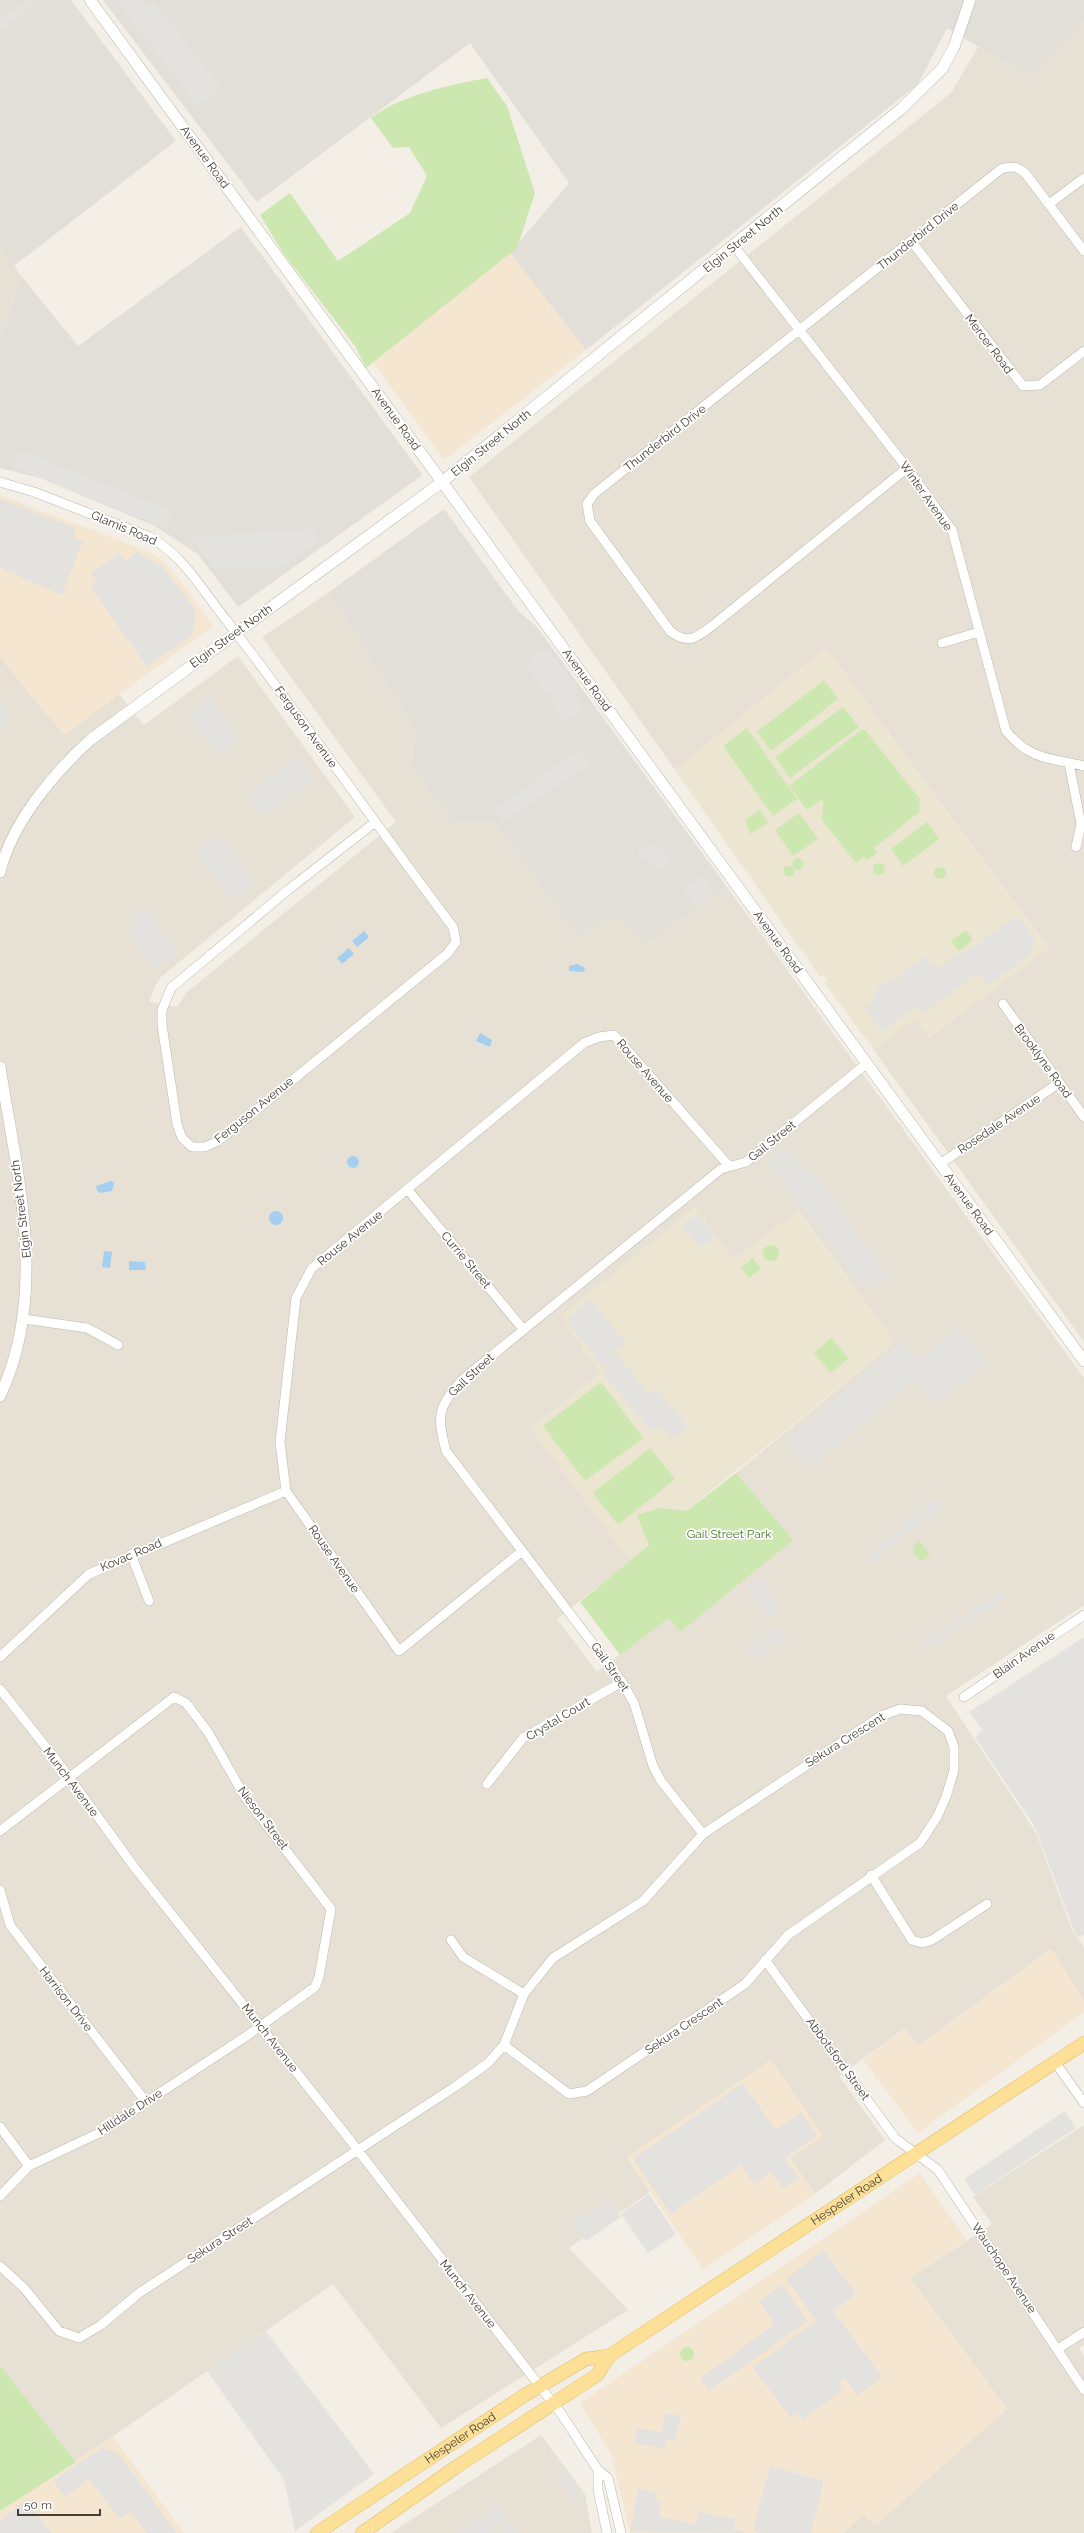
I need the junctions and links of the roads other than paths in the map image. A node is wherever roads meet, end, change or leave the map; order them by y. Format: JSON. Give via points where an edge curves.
{"nodes":[{"id":1,"x":90,"y":0,"type":"edge"},
{"id":2,"x":970,"y":0,"type":"edge"},
{"id":3,"x":1084,"y":178,"type":"edge"},
{"id":4,"x":1049,"y":204,"type":"junction"},
{"id":5,"x":912,"y":242,"type":"junction"},
{"id":6,"x":734,"y":246,"type":"junction"},
{"id":7,"x":1084,"y":251,"type":"edge"},
{"id":8,"x":801,"y":330,"type":"junction"},
{"id":9,"x":1084,"y":351,"type":"edge"},
{"id":10,"x":908,"y":468,"type":"junction"},
{"id":11,"x":0,"y":482,"type":"edge"},
{"id":12,"x":442,"y":482,"type":"junction"},
{"id":13,"x":236,"y":632,"type":"junction"},
{"id":14,"x":978,"y":632,"type":"junction"},
{"id":15,"x":942,"y":644,"type":"dead end"},
{"id":16,"x":1068,"y":763,"type":"junction"},
{"id":17,"x":1084,"y":766,"type":"edge"},
{"id":18,"x":374,"y":823,"type":"junction"},
{"id":19,"x":1076,"y":847,"type":"dead end"},
{"id":20,"x":0,"y":872,"type":"edge"},
{"id":21,"x":1003,"y":1004,"type":"dead end"},
{"id":22,"x":866,"y":1064,"type":"junction"},
{"id":23,"x":0,"y":1067,"type":"edge"},
{"id":24,"x":1059,"y":1083,"type":"junction"},
{"id":25,"x":1084,"y":1117,"type":"edge"},
{"id":26,"x":940,"y":1164,"type":"junction"},
{"id":27,"x":729,"y":1166,"type":"junction"},
{"id":28,"x":408,"y":1190,"type":"junction"},
{"id":29,"x":24,"y":1320,"type":"junction"},
{"id":30,"x":523,"y":1330,"type":"junction"},
{"id":31,"x":118,"y":1344,"type":"dead end"},
{"id":32,"x":1084,"y":1361,"type":"edge"},
{"id":33,"x":0,"y":1396,"type":"edge"},
{"id":34,"x":286,"y":1491,"type":"junction"},
{"id":35,"x":522,"y":1551,"type":"junction"},
{"id":36,"x":131,"y":1554,"type":"junction"},
{"id":37,"x":148,"y":1601,"type":"dead end"},
{"id":38,"x":1084,"y":1615,"type":"edge"},
{"id":39,"x":0,"y":1657,"type":"edge"},
{"id":40,"x":622,"y":1682,"type":"junction"},
{"id":41,"x":0,"y":1689,"type":"edge"},
{"id":42,"x":964,"y":1697,"type":"dead end"},
{"id":43,"x":69,"y":1777,"type":"junction"},
{"id":44,"x":487,"y":1784,"type":"dead end"},
{"id":45,"x":0,"y":1831,"type":"edge"},
{"id":46,"x":704,"y":1834,"type":"junction"},
{"id":47,"x":871,"y":1875,"type":"junction"},
{"id":48,"x":0,"y":1890,"type":"edge"},
{"id":49,"x":987,"y":1904,"type":"dead end"},
{"id":50,"x":451,"y":1940,"type":"dead end"},
{"id":51,"x":765,"y":1960,"type":"junction"},
{"id":52,"x":524,"y":1994,"type":"junction"},
{"id":53,"x":260,"y":2026,"type":"junction"},
{"id":54,"x":1084,"y":2043,"type":"edge"},
{"id":55,"x":504,"y":2045,"type":"junction"},
{"id":56,"x":1055,"y":2062,"type":"junction"},
{"id":57,"x":456,"y":2086,"type":"joint"},
{"id":58,"x":146,"y":2102,"type":"junction"},
{"id":59,"x":1084,"y":2103,"type":"edge"},
{"id":60,"x":0,"y":2127,"type":"edge"},
{"id":61,"x":358,"y":2150,"type":"junction"},
{"id":62,"x":916,"y":2153,"type":"junction"},
{"id":63,"x":29,"y":2166,"type":"junction"},
{"id":64,"x":0,"y":2196,"type":"edge"},
{"id":65,"x":0,"y":2266,"type":"edge"},
{"id":66,"x":1084,"y":2332,"type":"edge"},
{"id":67,"x":1058,"y":2349,"type":"junction"},
{"id":68,"x":609,"y":2356,"type":"junction"},
{"id":69,"x":540,"y":2386,"type":"junction"},
{"id":70,"x":1084,"y":2390,"type":"edge"},
{"id":71,"x":553,"y":2404,"type":"junction"},
{"id":72,"x":598,"y":2470,"type":"junction"},
{"id":73,"x":317,"y":2533,"type":"edge"},
{"id":74,"x":362,"y":2533,"type":"edge"},
{"id":75,"x":607,"y":2533,"type":"edge"},
{"id":76,"x":621,"y":2533,"type":"edge"}],
"edges":[{"from":1,"to":12,"type":"street","name":"Avenue Road"},
{"from":2,"to":6,"type":"street","name":"Elgin Street North","via":[[954,47],[942,69],[927,85]]},
{"from":3,"to":4,"type":"street"},
{"from":4,"to":5,"type":"street","name":"Thunderbird Drive","via":[[1026,174],[1018,167],[1008,166],[995,172]]},
{"from":4,"to":7,"type":"street","name":"Thunderbird Drive"},
{"from":5,"to":8,"type":"street","name":"Thunderbird Drive"},
{"from":5,"to":9,"type":"street","name":"Mercer Road","via":[[1023,386],[1040,385]]},
{"from":6,"to":8,"type":"street","name":"Winter Avenue"},
{"from":6,"to":12,"type":"street","name":"Elgin Street North"},
{"from":8,"to":10,"type":"street","name":"Winter Avenue"},
{"from":8,"to":10,"type":"street","name":"Thunderbird Drive","via":[[594,494],[587,504],[590,521],[670,632],[680,639],[693,639],[718,622]]},
{"from":10,"to":14,"type":"street","name":"Winter Avenue","via":[[952,530]]},
{"from":11,"to":13,"type":"street","name":"Glamis Road","via":[[101,518],[166,546],[186,565]]},
{"from":12,"to":13,"type":"street","name":"Elgin Street North"},
{"from":12,"to":22,"type":"street","name":"Avenue Road"},
{"from":13,"to":18,"type":"street","name":"Ferguson Avenue"},
{"from":13,"to":20,"type":"street","name":"Elgin Street North","via":[[90,740],[69,759],[19,826]]},
{"from":14,"to":15,"type":"street"},
{"from":14,"to":16,"type":"street","name":"Winter Avenue","via":[[1006,731],[1018,745],[1034,755]]},
{"from":16,"to":17,"type":"street","name":"Winter Avenue"},
{"from":16,"to":19,"type":"street","via":[[1081,824]]},
{"from":18,"to":18,"type":"street","name":"Ferguson Avenue","via":[[453,927],[456,942],[446,954],[218,1140],[205,1147],[192,1147],[182,1138],[177,1124],[162,1025],[162,1010],[171,988],[288,890]]},
{"from":21,"to":24,"type":"street","name":"Brooklyne Road"},
{"from":22,"to":26,"type":"street","name":"Avenue Road"},
{"from":22,"to":27,"type":"street","name":"Gail Street","via":[[746,1162]]},
{"from":23,"to":29,"type":"street","name":"Elgin Street North","via":[[23,1212],[27,1266]]},
{"from":24,"to":25,"type":"street","name":"Brooklyne Road"},
{"from":24,"to":26,"type":"street","name":"Rosedale Avenue"},
{"from":26,"to":32,"type":"street","name":"Avenue Road"},
{"from":27,"to":28,"type":"street","name":"Rouse Avenue","via":[[614,1035],[584,1043]]},
{"from":27,"to":30,"type":"street","name":"Gail Street","via":[[721,1169]]},
{"from":28,"to":30,"type":"street","name":"Currie Street"},
{"from":28,"to":34,"type":"street","name":"Rouse Avenue","via":[[312,1268],[296,1298],[280,1442]]},
{"from":29,"to":31,"type":"street","via":[[87,1328]]},
{"from":29,"to":33,"type":"street","name":"Elgin Street North","via":[[10,1374]]},
{"from":30,"to":35,"type":"street","name":"Gail Street","via":[[462,1380],[445,1399],[439,1422],[446,1451]]},
{"from":34,"to":35,"type":"street","name":"Rouse Avenue","via":[[399,1651]]},
{"from":34,"to":36,"type":"street","name":"Kovac Road"},
{"from":35,"to":40,"type":"street","name":"Gail Street"},
{"from":36,"to":37,"type":"street"},
{"from":36,"to":39,"type":"street","name":"Kovac Road","via":[[89,1574]]},
{"from":38,"to":42,"type":"street","name":"Blain Avenue"},
{"from":40,"to":44,"type":"street","name":"Crystal Court","via":[[523,1738]]},
{"from":40,"to":46,"type":"street","name":"Gail Street","via":[[634,1703],[653,1766],[661,1781]]},
{"from":41,"to":43,"type":"street","name":"Munch Avenue"},
{"from":43,"to":45,"type":"street"},
{"from":43,"to":53,"type":"street","name":"Munch Avenue","via":[[135,1868]]},
{"from":43,"to":53,"type":"street","name":"Nieson Street","via":[[165,1702],[174,1697],[186,1703],[191,1709],[208,1732],[245,1797],[331,1909],[315,1987]]},
{"from":46,"to":47,"type":"street","name":"Sekura Crescent","via":[[881,1716],[900,1709],[922,1711],[948,1731],[954,1747],[954,1770],[948,1790],[937,1817],[920,1842]]},
{"from":46,"to":52,"type":"street","name":"Sekura Crescent","via":[[643,1901],[553,1958]]},
{"from":47,"to":49,"type":"street","via":[[912,1940],[922,1943],[932,1940]]},
{"from":47,"to":51,"type":"street","name":"Sekura Crescent","via":[[788,1935]]},
{"from":48,"to":58,"type":"street","name":"Harrison Drive","via":[[10,1926]]},
{"from":50,"to":52,"type":"street","via":[[463,1957]]},
{"from":51,"to":55,"type":"street","name":"Sekura Crescent","via":[[745,1984],[587,2091],[569,2094]]},
{"from":51,"to":62,"type":"street","name":"Abbotsford Street","via":[[895,2138]]},
{"from":52,"to":55,"type":"street","name":"Sekura Crescent"},
{"from":53,"to":58,"type":"street","name":"Hilldale Drive"},
{"from":53,"to":61,"type":"street","name":"Munch Avenue"},
{"from":54,"to":56,"type":"main road","name":"Hespeler Road"},
{"from":55,"to":57,"type":"street","name":"Sekura Crescent","via":[[488,2063]]},
{"from":56,"to":59,"type":"street"},
{"from":56,"to":62,"type":"main road","name":"Hespeler Road"},
{"from":57,"to":61,"type":"street","name":"Sekura Street"},
{"from":58,"to":63,"type":"street","name":"Hilldale Drive","via":[[98,2133]]},
{"from":60,"to":63,"type":"street"},
{"from":61,"to":65,"type":"street","name":"Sekura Street","via":[[139,2293],[101,2325],[79,2338],[59,2331],[24,2288]]},
{"from":61,"to":69,"type":"street","name":"Munch Avenue"},
{"from":62,"to":67,"type":"street","name":"Wauchope Avenue","via":[[938,2170]]},
{"from":62,"to":68,"type":"main road","name":"Hespeler Road"},
{"from":63,"to":64,"type":"street","name":"Hilldale Drive"},
{"from":66,"to":67,"type":"street"},
{"from":67,"to":70,"type":"street","name":"Wauchope Avenue"},
{"from":68,"to":69,"type":"main road","name":"Hespeler Road","via":[[586,2359]]},
{"from":68,"to":71,"type":"main road","name":"Hespeler Road","via":[[597,2376]]},
{"from":69,"to":71,"type":"street","name":"Munch Avenue"},
{"from":69,"to":73,"type":"main road","name":"Hespeler Road"},
{"from":71,"to":72,"type":"street","name":"Munch Avenue"},
{"from":71,"to":74,"type":"main road","name":"Hespeler Road","via":[[459,2465]]},
{"from":72,"to":75,"type":"street","via":[[598,2490]]},
{"from":72,"to":76,"type":"street","name":"Munch Avenue","via":[[608,2478]]}]}
